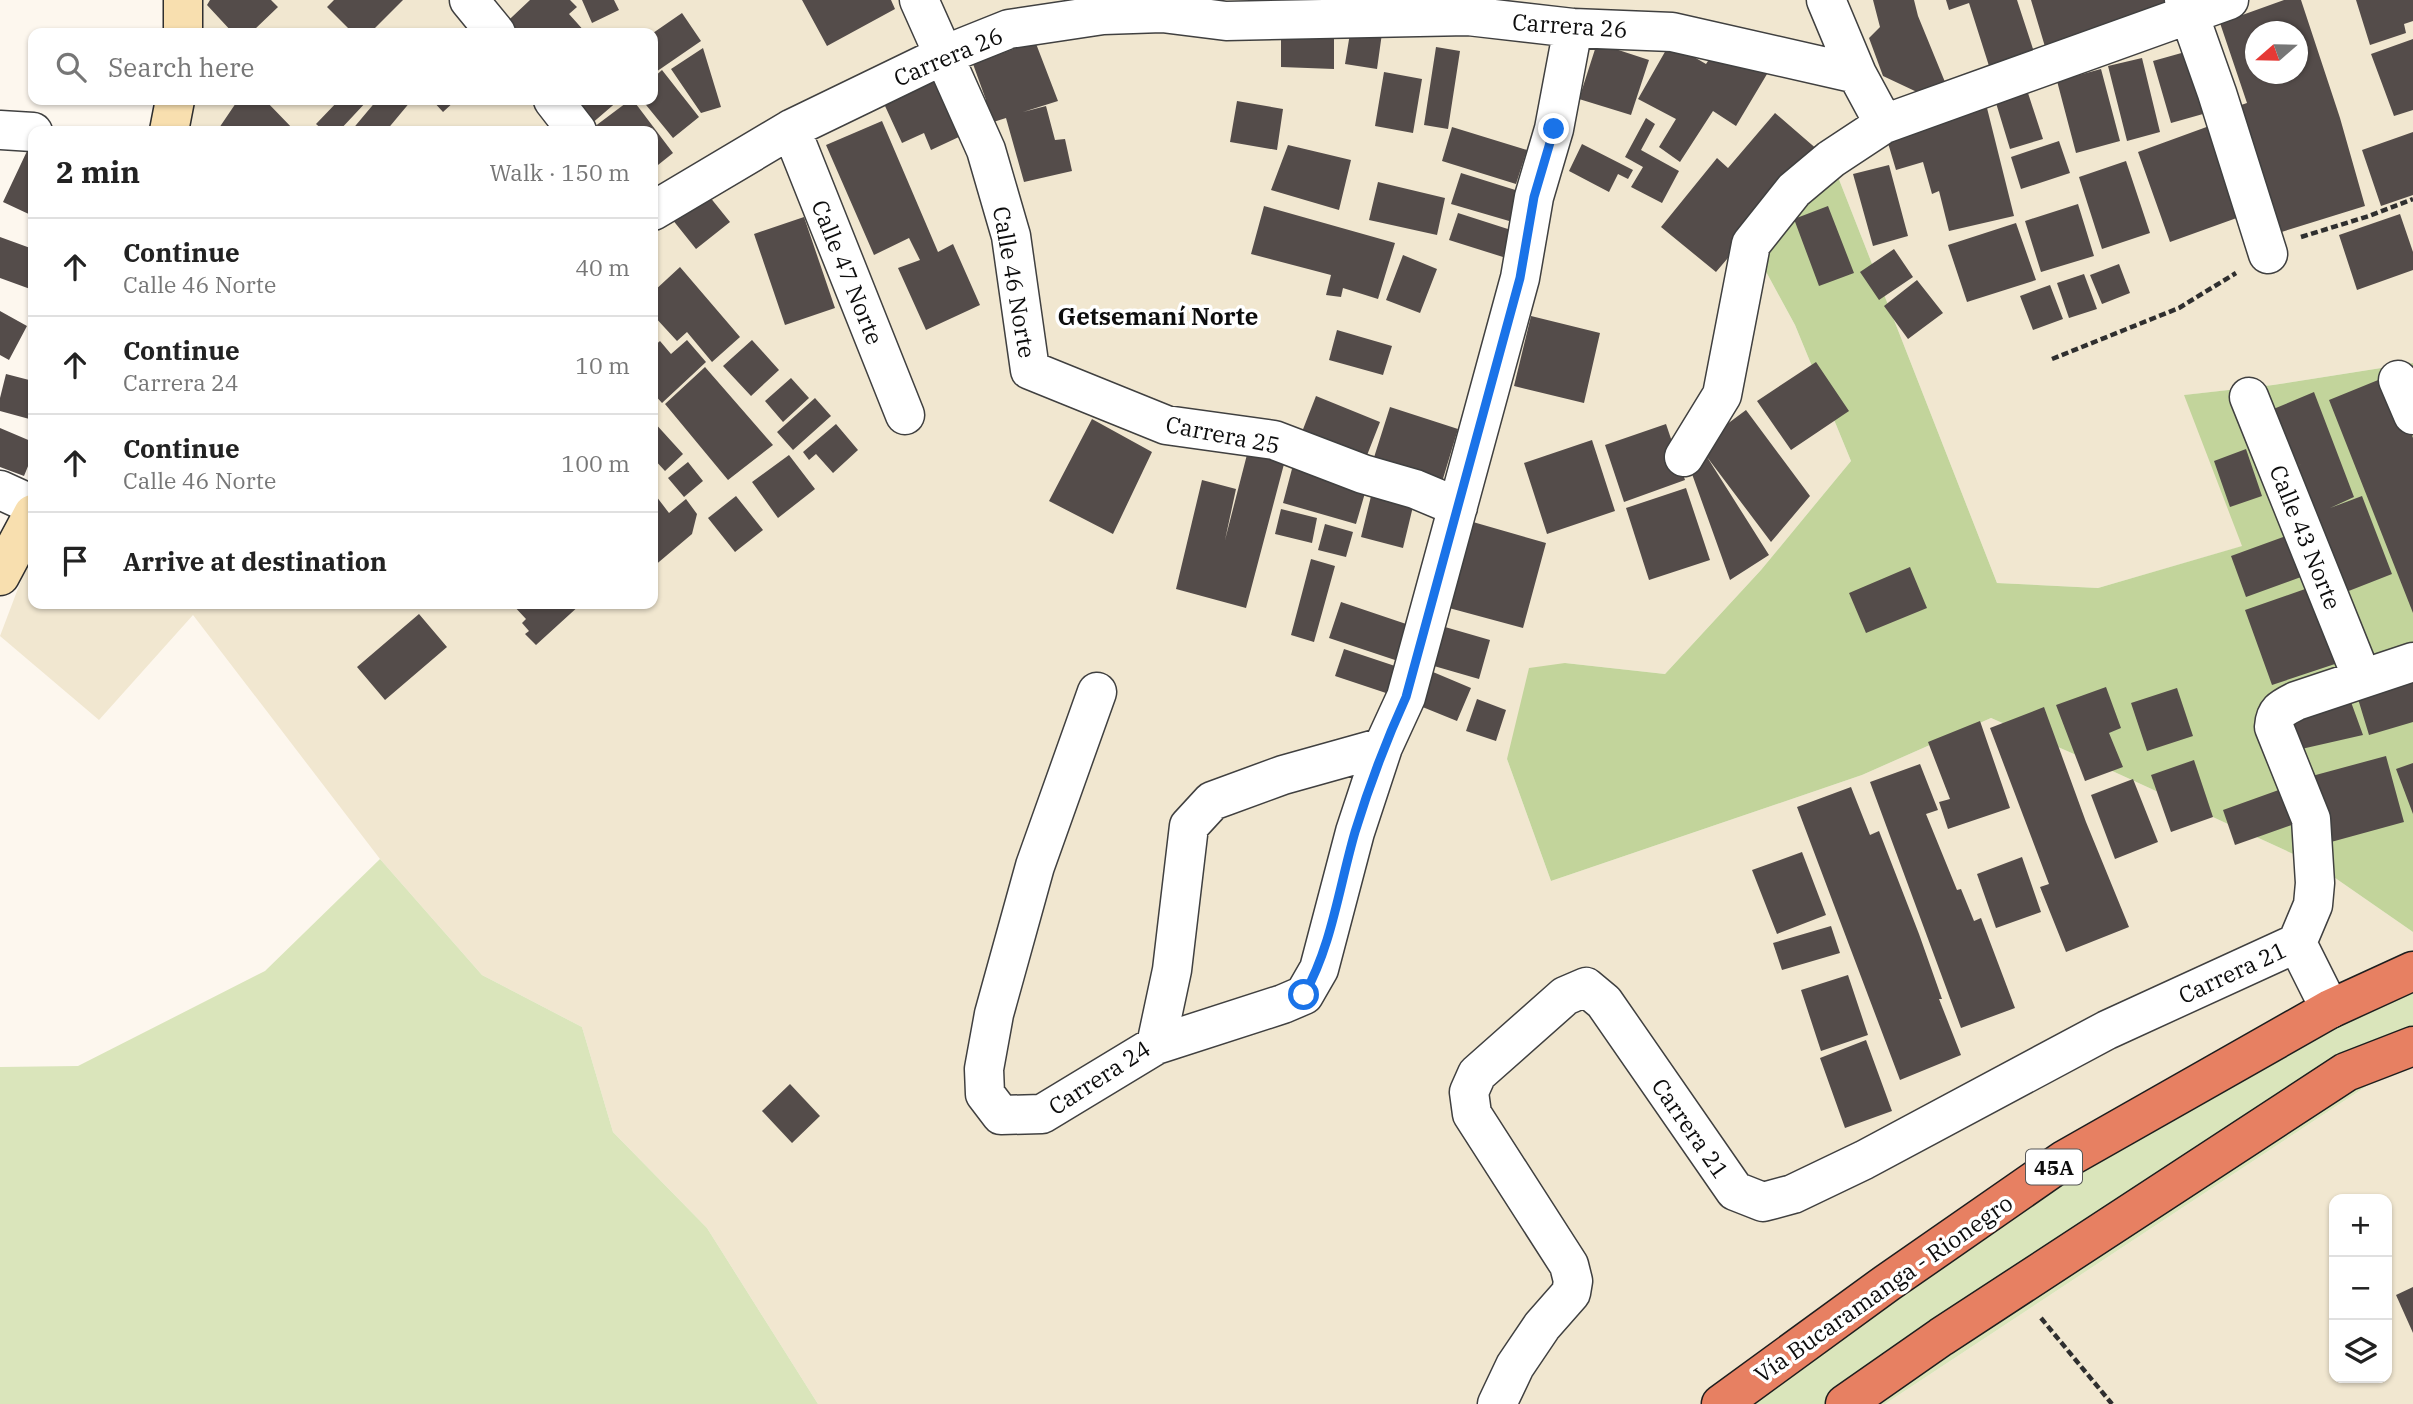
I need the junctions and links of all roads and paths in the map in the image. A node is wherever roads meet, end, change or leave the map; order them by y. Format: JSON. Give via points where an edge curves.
{"nodes":[{"id":1,"x":183,"y":0,"type":"edge"},
{"id":2,"x":469,"y":0,"type":"edge"},
{"id":3,"x":919,"y":0,"type":"edge"},
{"id":4,"x":1826,"y":0,"type":"edge"},
{"id":5,"x":2229,"y":0,"type":"edge"},
{"id":6,"x":2187,"y":7,"type":"edge"},
{"id":7,"x":1466,"y":8,"type":"edge"},
{"id":8,"x":1669,"y":16,"type":"edge"},
{"id":9,"x":183,"y":28,"type":"edge"},
{"id":10,"x":492,"y":28,"type":"edge"},
{"id":11,"x":1573,"y":28,"type":"junction"},
{"id":12,"x":944,"y":54,"type":"junction"},
{"id":13,"x":1857,"y":74,"type":"junction"},
{"id":14,"x":174,"y":105,"type":"edge"},
{"id":15,"x":557,"y":105,"type":"edge"},
{"id":16,"x":1884,"y":124,"type":"junction"},
{"id":17,"x":170,"y":126,"type":"edge"},
{"id":18,"x":573,"y":126,"type":"edge"},
{"id":19,"x":791,"y":129,"type":"junction"},
{"id":20,"x":0,"y":130,"type":"edge"},
{"id":21,"x":28,"y":132,"type":"edge"},
{"id":22,"x":2413,"y":199,"type":"edge"},
{"id":23,"x":658,"y":208,"type":"edge"},
{"id":24,"x":2268,"y":254,"type":"junction"},
{"id":25,"x":2052,"y":359,"type":"dead end"},
{"id":26,"x":1030,"y":370,"type":"joint"},
{"id":27,"x":2398,"y":380,"type":"dead end"},
{"id":28,"x":2249,"y":397,"type":"dead end"},
{"id":29,"x":905,"y":415,"type":"dead end"},
{"id":30,"x":2413,"y":415,"type":"edge"},
{"id":31,"x":1685,"y":457,"type":"dead end"},
{"id":32,"x":0,"y":489,"type":"edge"},
{"id":33,"x":28,"y":503,"type":"edge"},
{"id":34,"x":1458,"y":507,"type":"junction"},
{"id":35,"x":28,"y":523,"type":"edge"},
{"id":36,"x":0,"y":576,"type":"edge"},
{"id":37,"x":2413,"y":662,"type":"edge"},
{"id":38,"x":2362,"y":678,"type":"junction"},
{"id":39,"x":1097,"y":692,"type":"dead end"},
{"id":40,"x":1384,"y":747,"type":"junction"},
{"id":41,"x":2297,"y":943,"type":"junction"},
{"id":42,"x":2413,"y":971,"type":"edge"},
{"id":43,"x":2330,"y":1009,"type":"junction"},
{"id":44,"x":1156,"y":1045,"type":"junction"},
{"id":45,"x":2413,"y":1046,"type":"edge"},
{"id":46,"x":2015,"y":1288,"type":"junction"},
{"id":47,"x":1497,"y":1404,"type":"edge"},
{"id":48,"x":1721,"y":1404,"type":"edge"},
{"id":49,"x":1844,"y":1404,"type":"edge"},
{"id":50,"x":2112,"y":1404,"type":"edge"}],
"edges":[{"from":1,"to":9,"type":"street"},
{"from":2,"to":10,"type":"street"},
{"from":3,"to":12,"type":"street","name":"Calle 46 Norte"},
{"from":4,"to":13,"type":"street"},
{"from":5,"to":6,"type":"street"},
{"from":6,"to":16,"type":"street"},
{"from":6,"to":24,"type":"street"},
{"from":7,"to":11,"type":"street","name":"Carrera 26"},
{"from":7,"to":12,"type":"street","name":"Carrera 26","via":[[1226,21],[1162,13],[1103,15],[1009,29]]},
{"from":8,"to":11,"type":"street","name":"Carrera 26"},
{"from":8,"to":13,"type":"street","name":"Carrera 26"},
{"from":11,"to":34,"type":"street","via":[[1520,278]]},
{"from":12,"to":19,"type":"street","name":"Carrera 26"},
{"from":12,"to":26,"type":"street","name":"Calle 46 Norte","via":[[986,150],[1011,236]]},
{"from":13,"to":16,"type":"street"},
{"from":14,"to":17,"type":"street"},
{"from":15,"to":18,"type":"street"},
{"from":16,"to":31,"type":"street","via":[[1794,190],[1751,244],[1722,395]]},
{"from":19,"to":23,"type":"street","name":"Carrera 26"},
{"from":19,"to":29,"type":"street","name":"Calle 47 Norte"},
{"from":20,"to":21,"type":"street"},
{"from":22,"to":24,"type":"path","via":[[2288,241]]},
{"from":24,"to":25,"type":"path","via":[[2179,308]]},
{"from":26,"to":34,"type":"street","name":"Carrera 25","via":[[1166,425],[1274,440]]},
{"from":27,"to":30,"type":"street"},
{"from":28,"to":38,"type":"street","name":"Calle 43 Norte"},
{"from":32,"to":33,"type":"street"},
{"from":34,"to":40,"type":"street","via":[[1406,697]]},
{"from":35,"to":36,"type":"street"},
{"from":37,"to":38,"type":"street"},
{"from":38,"to":41,"type":"street","via":[[2296,701],[2274,716],[2274,727],[2311,819],[2313,905]]},
{"from":39,"to":44,"type":"street","name":"Carrera 24","via":[[1023,906],[994,1014],[984,1069],[985,1094],[1001,1115],[1042,1114]]},
{"from":40,"to":44,"type":"street","via":[[1355,832],[1319,969],[1304,995]]},
{"from":40,"to":44,"type":"street","name":"Carrera 24","via":[[1283,775],[1212,801],[1189,826],[1172,970]]},
{"from":41,"to":43,"type":"street"},
{"from":41,"to":47,"type":"street","name":"Carrera 21","via":[[2108,1030],[1793,1194],[1763,1202],[1735,1191],[1604,1002],[1586,987],[1565,996],[1476,1074],[1469,1092],[1472,1114],[1569,1265],[1573,1281],[1571,1293],[1515,1366]]},
{"from":42,"to":43,"type":"highway","name":"Vía Bucaramanga - Rionegro","number":"45A"},
{"from":43,"to":48,"type":"highway","name":"Vía Bucaramanga - Rionegro","number":"45A","via":[[2064,1160]]},
{"from":45,"to":46,"type":"highway","via":[[2346,1072]]},
{"from":46,"to":49,"type":"highway"},
{"from":46,"to":50,"type":"path"}]}
